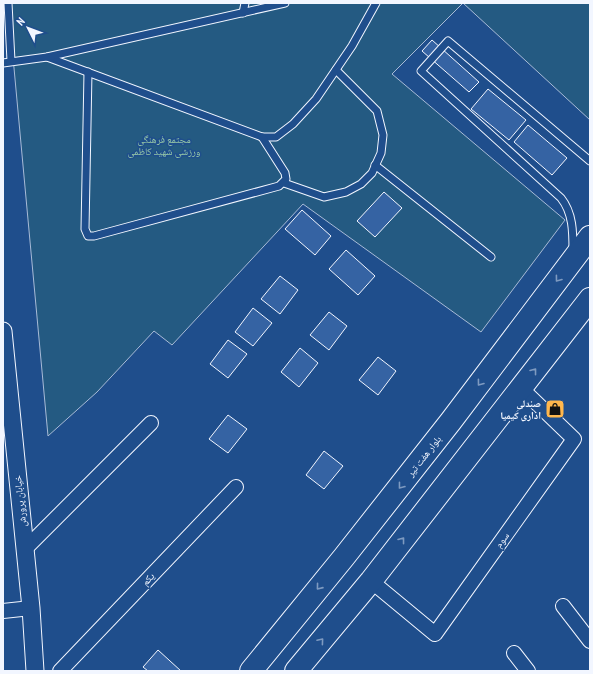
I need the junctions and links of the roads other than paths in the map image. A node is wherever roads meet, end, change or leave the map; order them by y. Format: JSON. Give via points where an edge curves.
{"nodes":[{"id":1,"x":8,"y":3,"type":"edge"},
{"id":2,"x":245,"y":3,"type":"edge"},
{"id":3,"x":285,"y":3,"type":"edge"},
{"id":4,"x":376,"y":3,"type":"edge"},
{"id":5,"x":243,"y":12,"type":"junction"},
{"id":6,"x":47,"y":57,"type":"junction"},
{"id":7,"x":11,"y":61,"type":"junction"},
{"id":8,"x":3,"y":63,"type":"edge"},
{"id":9,"x":336,"y":70,"type":"junction"},
{"id":10,"x":88,"y":72,"type":"junction"},
{"id":11,"x":262,"y":137,"type":"junction"},
{"id":12,"x":590,"y":161,"type":"edge"},
{"id":13,"x":375,"y":165,"type":"junction"},
{"id":14,"x":284,"y":183,"type":"junction"},
{"id":15,"x":590,"y":237,"type":"edge"},
{"id":16,"x":491,"y":257,"type":"dead end"},
{"id":17,"x":573,"y":259,"type":"junction"},
{"id":18,"x":589,"y":302,"type":"edge"},
{"id":19,"x":3,"y":331,"type":"edge"},
{"id":20,"x":521,"y":388,"type":"junction"},
{"id":21,"x":451,"y":421,"type":"junction"},
{"id":22,"x":151,"y":423,"type":"dead end"},
{"id":23,"x":479,"y":442,"type":"junction"},
{"id":24,"x":236,"y":487,"type":"dead end"},
{"id":25,"x":25,"y":549,"type":"junction"},
{"id":26,"x":371,"y":581,"type":"junction"},
{"id":27,"x":563,"y":606,"type":"dead end"},
{"id":28,"x":31,"y":608,"type":"junction"},
{"id":29,"x":3,"y":610,"type":"edge"},
{"id":30,"x":590,"y":641,"type":"edge"},
{"id":31,"x":514,"y":653,"type":"dead end"},
{"id":32,"x":35,"y":671,"type":"edge"},
{"id":33,"x":60,"y":671,"type":"edge"},
{"id":34,"x":251,"y":671,"type":"edge"},
{"id":35,"x":296,"y":671,"type":"edge"},
{"id":36,"x":528,"y":671,"type":"edge"}],
"edges":[{"from":1,"to":7,"type":"lane"},
{"from":2,"to":5,"type":"lane"},
{"from":3,"to":5,"type":"lane"},
{"from":4,"to":9,"type":"lane"},
{"from":5,"to":6,"type":"lane"},
{"from":6,"to":7,"type":"lane"},
{"from":6,"to":10,"type":"lane"},
{"from":7,"to":8,"type":"lane"},
{"from":9,"to":11,"type":"lane","via":[[316,99],[293,124],[276,137]]},
{"from":9,"to":13,"type":"lane","via":[[377,111],[383,135],[381,153]]},
{"from":10,"to":11,"type":"lane"},
{"from":10,"to":14,"type":"lane","via":[[85,229],[88,236]]},
{"from":11,"to":14,"type":"lane","via":[[285,173]]},
{"from":12,"to":17,"type":"lane","via":[[448,41],[421,70],[566,205],[573,228]]},
{"from":13,"to":14,"type":"lane","via":[[361,184],[346,192],[324,197]]},
{"from":13,"to":16,"type":"lane"},
{"from":15,"to":17,"type":"main road","name":"بلوار هفت تیر"},
{"from":17,"to":21,"type":"main road","name":"بلوار هفت تیر","one_way":true},
{"from":20,"to":18,"type":"main road","one_way":true},
{"from":19,"to":25,"type":"street","name":"خیابان پرورش"},
{"from":20,"to":23,"type":"main road"},
{"from":20,"to":26,"type":"street","name":"سوم","via":[[574,439],[435,634]]},
{"from":21,"to":23,"type":"main road"},
{"from":21,"to":34,"type":"main road","name":"بلوار هفت تیر","one_way":true,"via":[[344,558]]},
{"from":22,"to":25,"type":"street"},
{"from":26,"to":23,"type":"main road","one_way":true},
{"from":24,"to":33,"type":"street","name":"یکم"},
{"from":25,"to":28,"type":"street","name":"خیابان پرورش"},
{"from":35,"to":26,"type":"main road","one_way":true},
{"from":27,"to":30,"type":"street"},
{"from":28,"to":29,"type":"street"},
{"from":28,"to":32,"type":"street","name":"خیابان پرورش"},
{"from":31,"to":36,"type":"street"}]}
